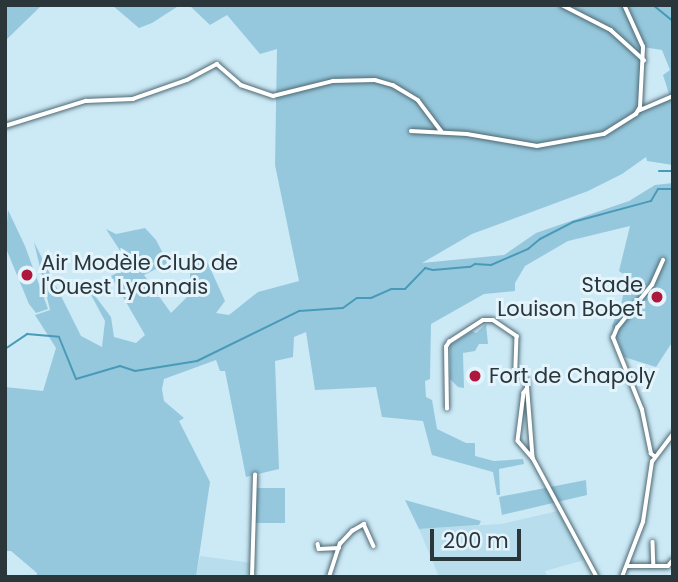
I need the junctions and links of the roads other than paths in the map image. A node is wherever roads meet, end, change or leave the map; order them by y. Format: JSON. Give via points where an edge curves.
{"nodes":[{"id":1,"x":562,"y":5,"type":"edge"},
{"id":2,"x":625,"y":5,"type":"edge"},
{"id":3,"x":644,"y":61,"type":"junction"},
{"id":4,"x":673,"y":96,"type":"edge"},
{"id":5,"x":638,"y":111,"type":"junction"},
{"id":6,"x":5,"y":126,"type":"edge"},
{"id":7,"x":411,"y":131,"type":"dead end"},
{"id":8,"x":442,"y":132,"type":"junction"},
{"id":9,"x":663,"y":260,"type":"dead end"},
{"id":10,"x":527,"y":389,"type":"junction"},
{"id":11,"x":447,"y":409,"type":"dead end"},
{"id":12,"x":673,"y":434,"type":"edge"},
{"id":13,"x":655,"y":457,"type":"junction"},
{"id":14,"x":533,"y":458,"type":"junction"},
{"id":15,"x":255,"y":475,"type":"dead end"},
{"id":16,"x":653,"y":542,"type":"dead end"},
{"id":17,"x":318,"y":544,"type":"dead end"},
{"id":18,"x":373,"y":546,"type":"dead end"},
{"id":19,"x":339,"y":548,"type":"junction"},
{"id":20,"x":673,"y":560,"type":"edge"},
{"id":21,"x":627,"y":566,"type":"junction"},
{"id":22,"x":654,"y":566,"type":"junction"},
{"id":23,"x":252,"y":577,"type":"edge"},
{"id":24,"x":329,"y":577,"type":"edge"},
{"id":25,"x":597,"y":577,"type":"edge"},
{"id":26,"x":622,"y":577,"type":"edge"}],
"edges":[{"from":1,"to":3,"type":"street","via":[[611,30]]},
{"from":2,"to":3,"type":"street","via":[[641,40]]},
{"from":3,"to":5,"type":"street"},
{"from":4,"to":5,"type":"street"},
{"from":5,"to":8,"type":"street","via":[[604,134],[543,146]]},
{"from":6,"to":8,"type":"street","via":[[86,101],[133,99],[217,64],[241,85],[273,96],[333,80],[393,85],[418,100]]},
{"from":7,"to":8,"type":"street"},
{"from":9,"to":13,"type":"street","via":[[652,285],[613,338]]},
{"from":10,"to":11,"type":"street","via":[[526,378],[516,371],[517,336],[487,319],[446,346]]},
{"from":10,"to":14,"type":"street"},
{"from":10,"to":14,"type":"street","via":[[517,439]]},
{"from":12,"to":13,"type":"street"},
{"from":13,"to":21,"type":"street","via":[[643,522]]},
{"from":14,"to":25,"type":"street"},
{"from":15,"to":23,"type":"street"},
{"from":16,"to":22,"type":"street"},
{"from":17,"to":19,"type":"street","via":[[319,549]]},
{"from":18,"to":19,"type":"street","via":[[365,524],[344,538]]},
{"from":19,"to":24,"type":"street"},
{"from":20,"to":22,"type":"street","via":[[668,566]]},
{"from":21,"to":22,"type":"street"},
{"from":21,"to":26,"type":"street"}]}
